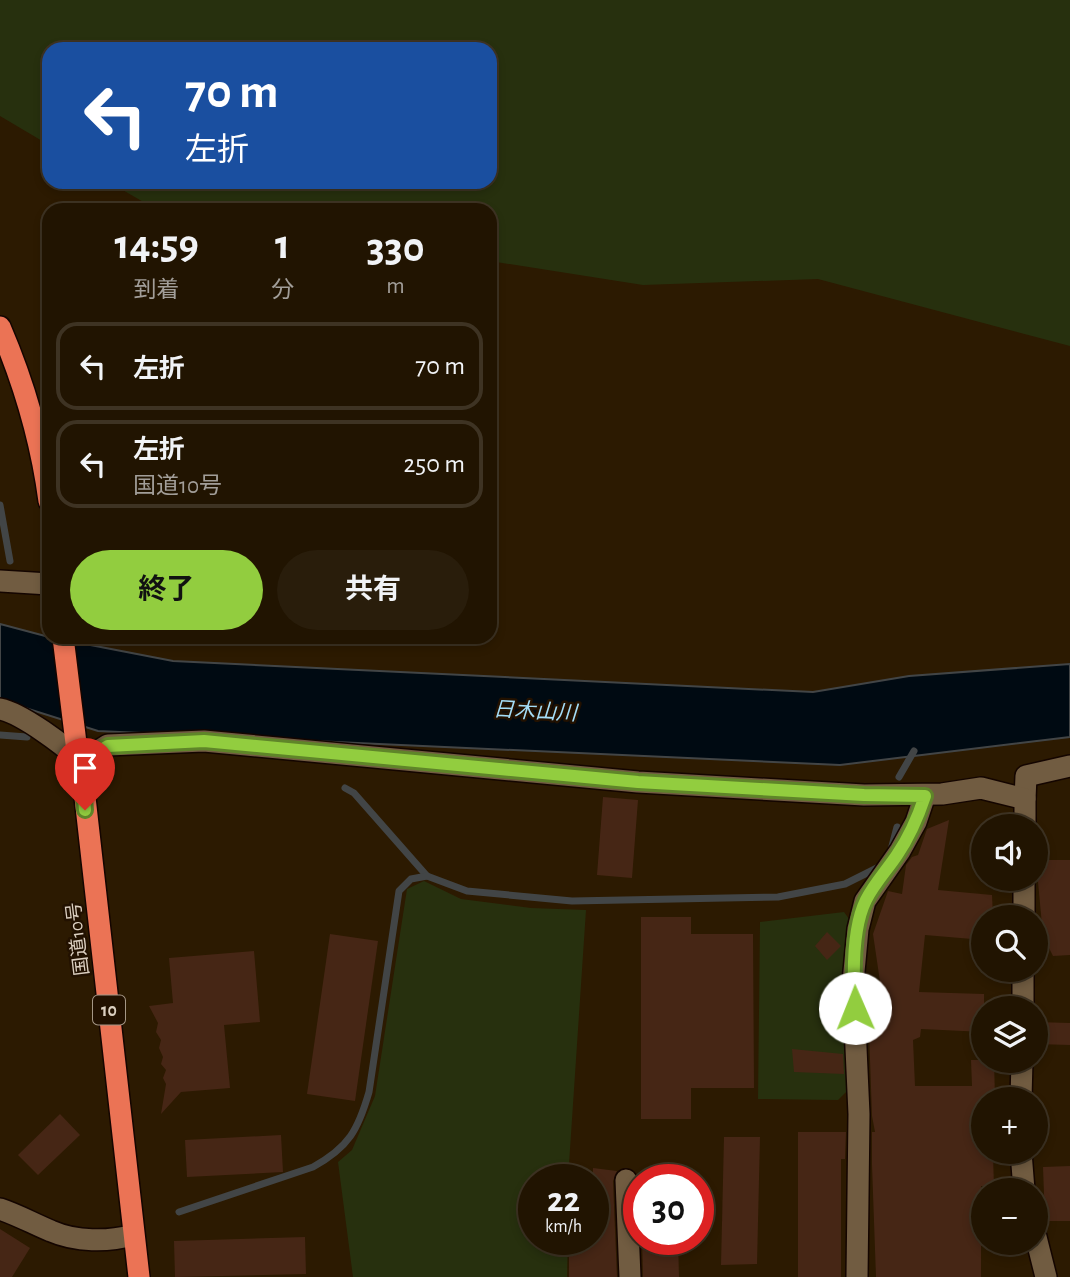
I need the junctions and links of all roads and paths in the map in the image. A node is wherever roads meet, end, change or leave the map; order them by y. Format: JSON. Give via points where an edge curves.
{"nodes":[{"id":1,"x":0,"y":327,"type":"edge"},
{"id":2,"x":42,"y":457,"type":"edge"},
{"id":3,"x":0,"y":581,"type":"edge"},
{"id":4,"x":42,"y":584,"type":"edge"},
{"id":5,"x":64,"y":644,"type":"edge"},
{"id":6,"x":0,"y":709,"type":"edge"},
{"id":7,"x":79,"y":753,"type":"junction"},
{"id":8,"x":1070,"y":766,"type":"edge"},
{"id":9,"x":925,"y":796,"type":"junction"},
{"id":10,"x":1025,"y":799,"type":"junction"},
{"id":11,"x":1025,"y":814,"type":"edge"},
{"id":12,"x":0,"y":1209,"type":"edge"},
{"id":13,"x":133,"y":1235,"type":"junction"},
{"id":14,"x":629,"y":1255,"type":"edge"},
{"id":15,"x":1040,"y":1255,"type":"edge"},
{"id":16,"x":139,"y":1277,"type":"edge"},
{"id":17,"x":630,"y":1277,"type":"edge"},
{"id":18,"x":856,"y":1277,"type":"edge"},
{"id":19,"x":1046,"y":1277,"type":"edge"}],
"edges":[{"from":1,"to":2,"type":"highway","via":[[20,373]]},
{"from":3,"to":4,"type":"street"},
{"from":5,"to":7,"type":"highway","name":"国道10号","number":"10"},
{"from":6,"to":7,"type":"street"},
{"from":7,"to":9,"type":"street","via":[[108,746],[204,741],[638,782]]},
{"from":7,"to":13,"type":"highway","name":"国道10号","number":"10"},
{"from":8,"to":10,"type":"street","via":[[1026,776]]},
{"from":9,"to":10,"type":"street","via":[[982,788]]},
{"from":9,"to":18,"type":"street","via":[[900,851],[865,901],[858,929],[853,982],[859,1114]]},
{"from":10,"to":11,"type":"street"},
{"from":12,"to":13,"type":"street","via":[[54,1233],[113,1241]]},
{"from":13,"to":16,"type":"highway","name":"国道10号","number":"10"},
{"from":14,"to":17,"type":"street"},
{"from":15,"to":19,"type":"street"}]}
